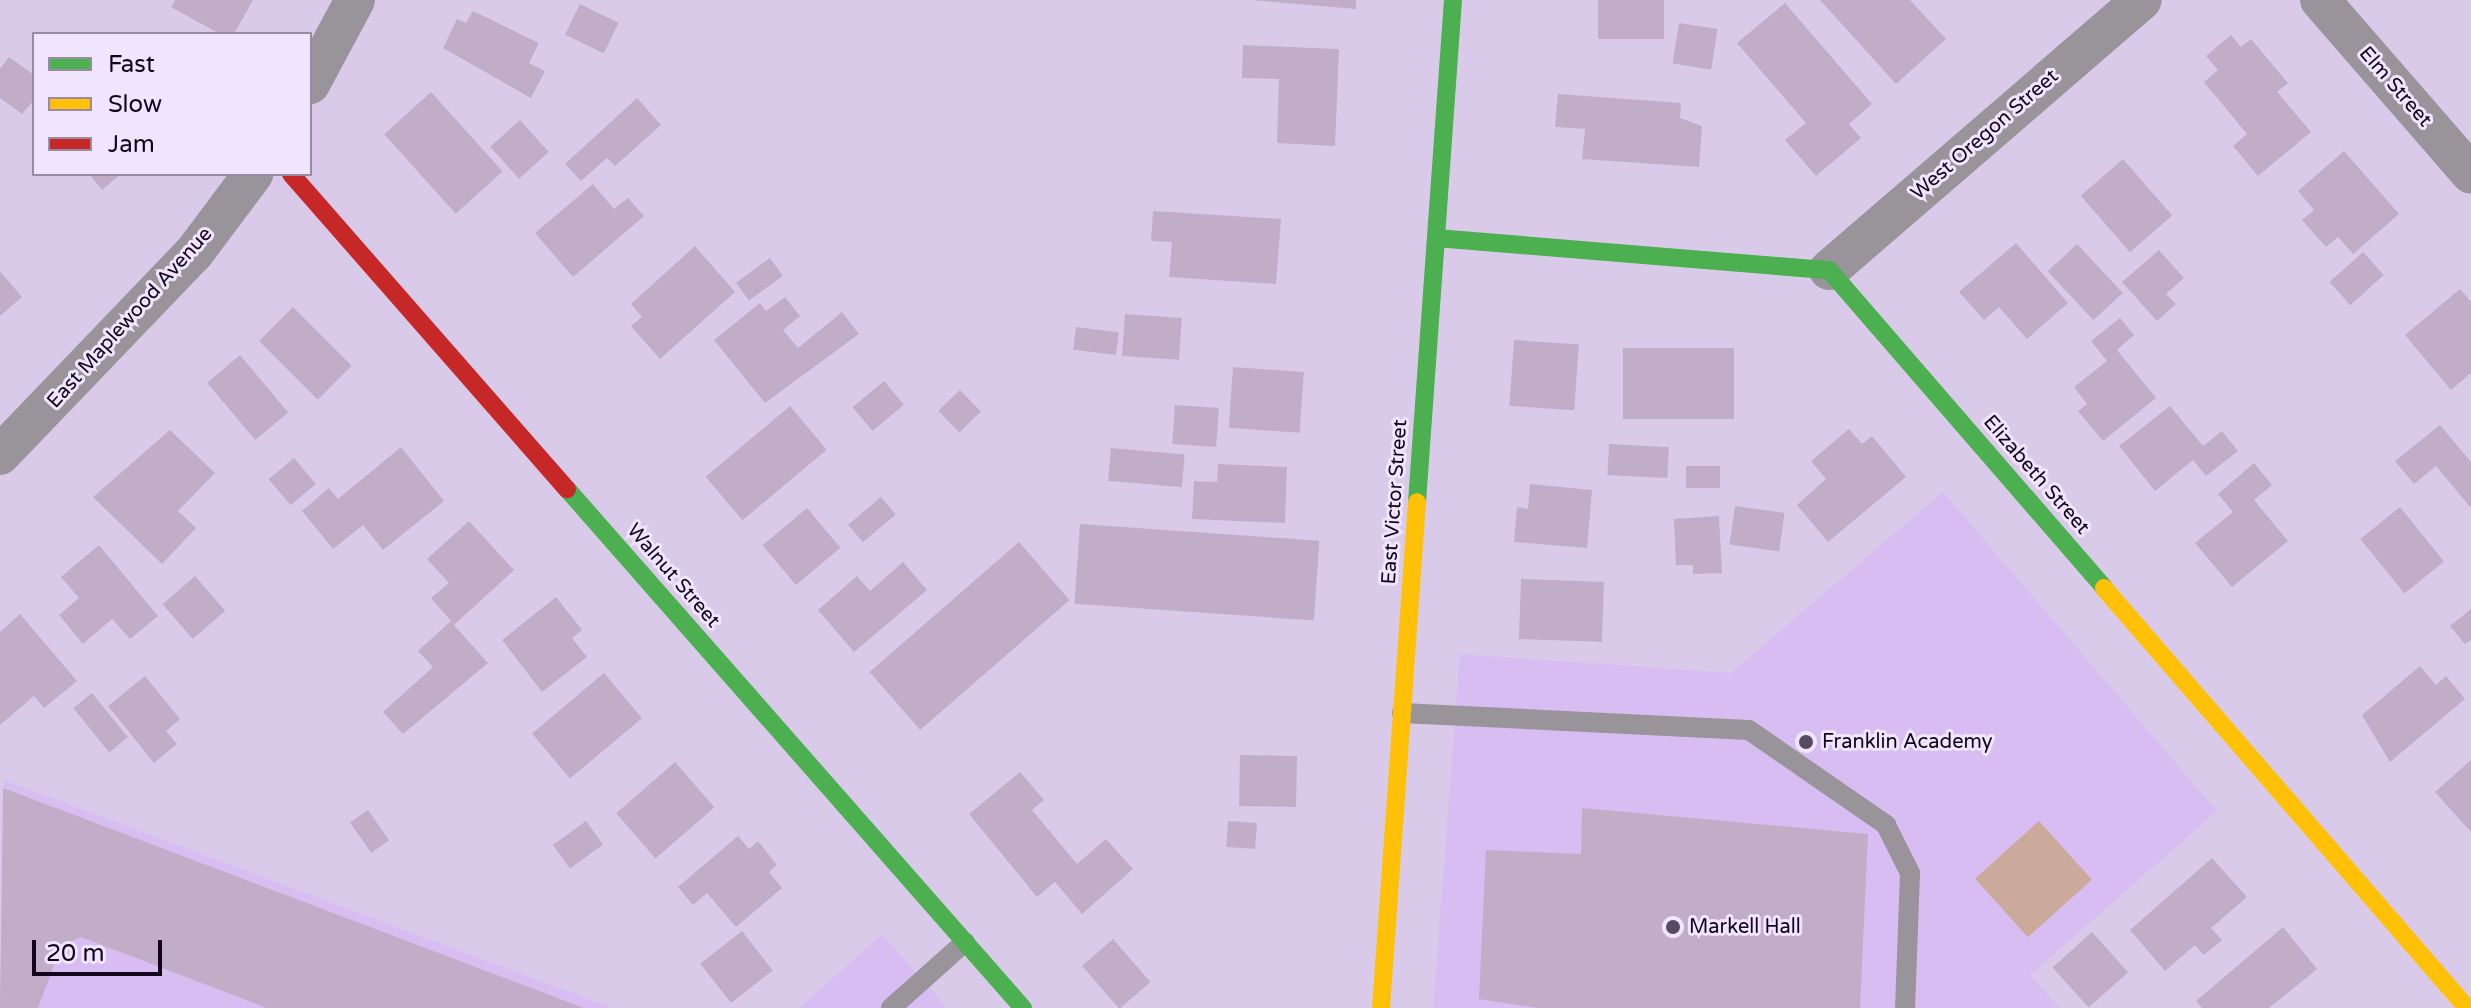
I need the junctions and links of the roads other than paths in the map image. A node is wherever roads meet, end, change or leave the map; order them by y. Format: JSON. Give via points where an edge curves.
{"nodes":[{"id":1,"x":355,"y":0,"type":"edge"},
{"id":2,"x":1453,"y":0,"type":"edge"},
{"id":3,"x":2142,"y":0,"type":"edge"},
{"id":4,"x":2320,"y":0,"type":"edge"},
{"id":5,"x":312,"y":80,"type":"edge"},
{"id":6,"x":2471,"y":174,"type":"edge"},
{"id":7,"x":252,"y":176,"type":"edge"},
{"id":8,"x":293,"y":176,"type":"edge"},
{"id":9,"x":1436,"y":238,"type":"junction"},
{"id":10,"x":1829,"y":270,"type":"junction"},
{"id":11,"x":0,"y":455,"type":"edge"},
{"id":12,"x":1402,"y":713,"type":"junction"},
{"id":13,"x":965,"y":942,"type":"junction"},
{"id":14,"x":891,"y":1008,"type":"edge"},
{"id":15,"x":1023,"y":1008,"type":"edge"},
{"id":16,"x":1381,"y":1008,"type":"edge"},
{"id":17,"x":1905,"y":1008,"type":"edge"},
{"id":18,"x":2467,"y":1008,"type":"edge"}],
"edges":[{"from":1,"to":5,"type":"street"},
{"from":2,"to":9,"type":"street","name":"East Victor Street"},
{"from":3,"to":10,"type":"street","name":"West Oregon Street"},
{"from":4,"to":6,"type":"street","name":"Elm Street"},
{"from":7,"to":11,"type":"street","name":"East Maplewood Avenue","via":[[194,253]]},
{"from":8,"to":13,"type":"street","name":"Walnut Street"},
{"from":9,"to":10,"type":"street"},
{"from":9,"to":12,"type":"street","name":"East Victor Street"},
{"from":10,"to":18,"type":"street","name":"Elizabeth Street"},
{"from":12,"to":16,"type":"street","name":"East Victor Street"},
{"from":12,"to":17,"type":"lane","via":[[1735,726],[1886,825],[1910,873]]},
{"from":13,"to":14,"type":"lane"},
{"from":13,"to":15,"type":"street","name":"Walnut Street"}]}
